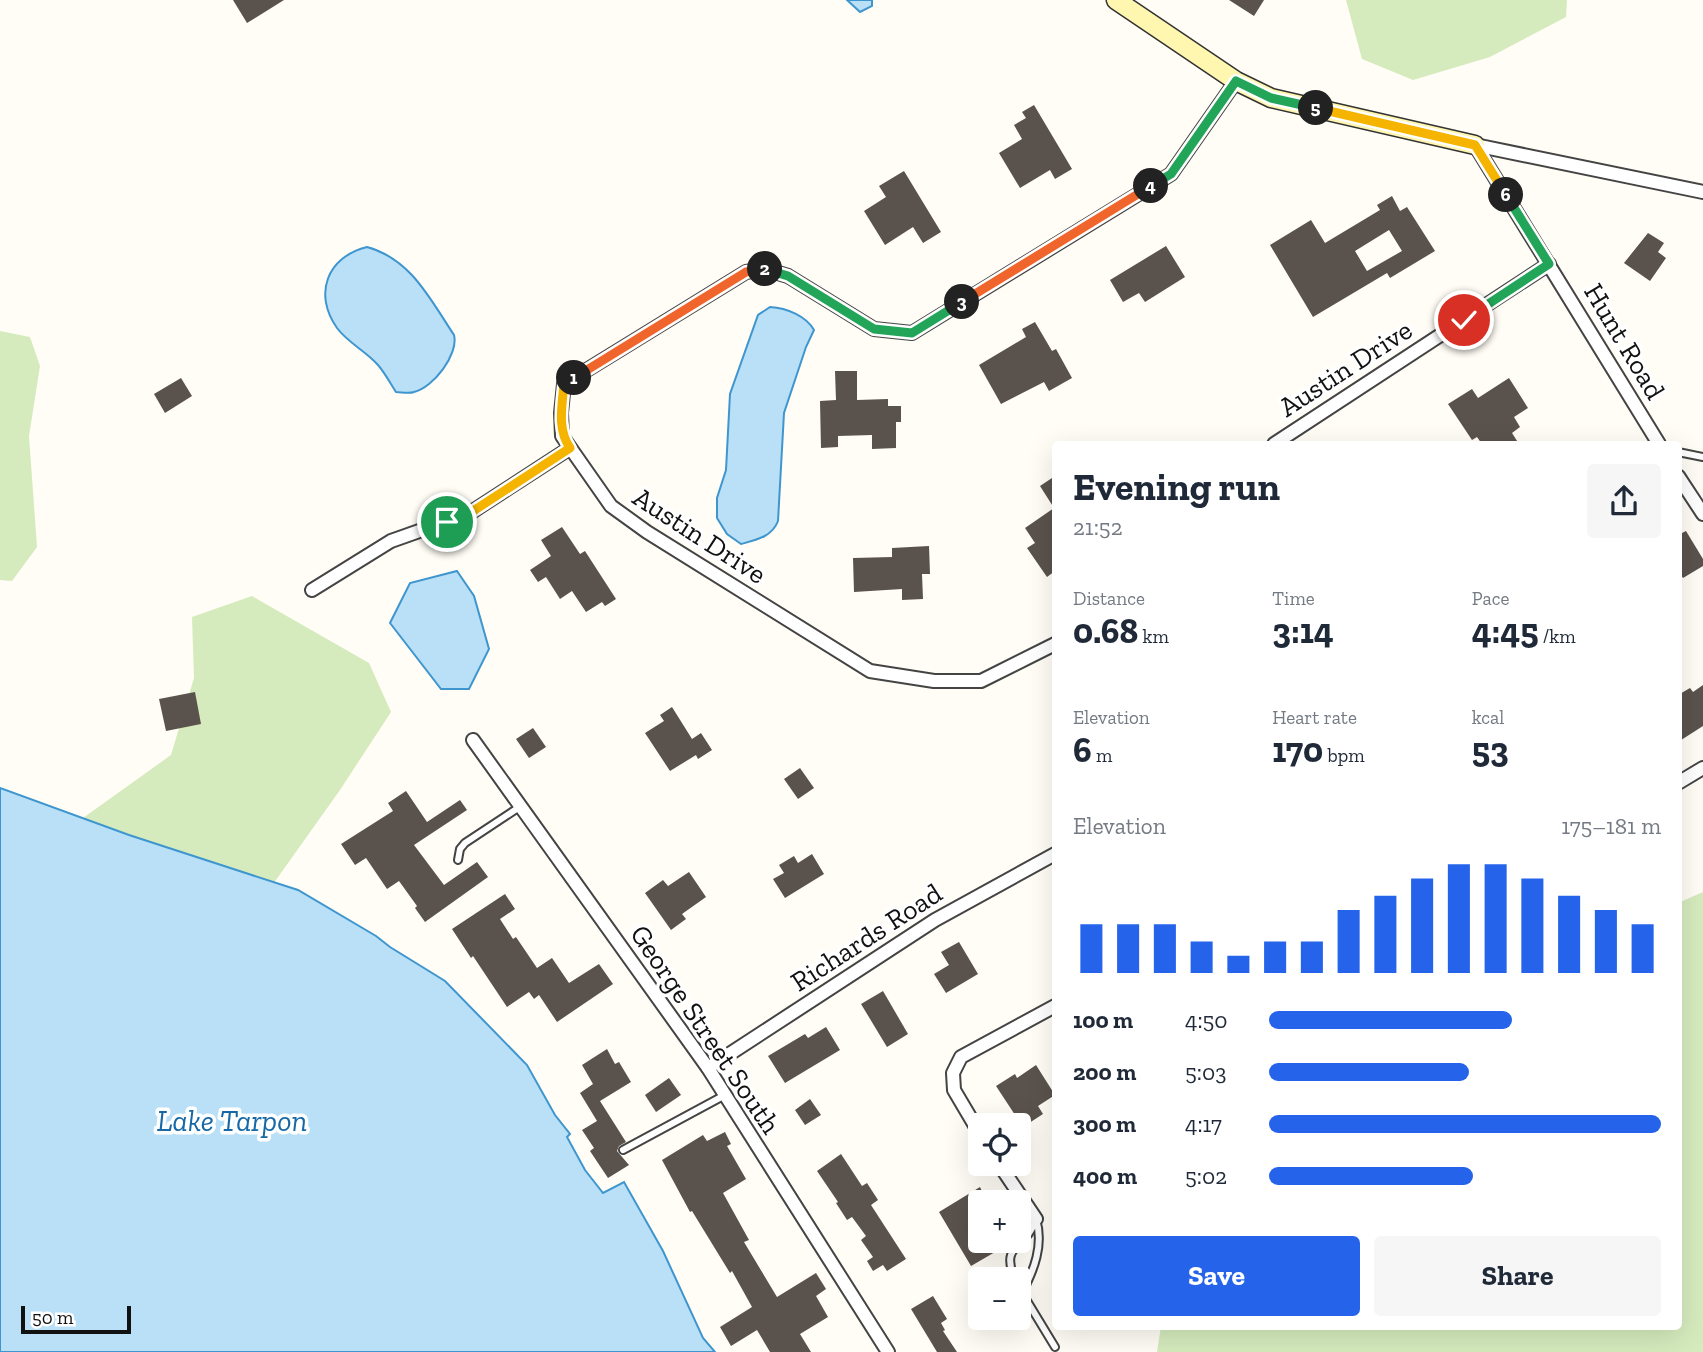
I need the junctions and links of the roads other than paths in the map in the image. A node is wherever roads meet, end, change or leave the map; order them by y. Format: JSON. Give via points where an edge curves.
{"nodes":[{"id":1,"x":1116,"y":0,"type":"edge"},
{"id":2,"x":1236,"y":81,"type":"junction"},
{"id":3,"x":1475,"y":145,"type":"junction"},
{"id":4,"x":1703,"y":192,"type":"edge"},
{"id":5,"x":1549,"y":264,"type":"junction"},
{"id":6,"x":1279,"y":441,"type":"edge"},
{"id":7,"x":1657,"y":441,"type":"edge"},
{"id":8,"x":570,"y":448,"type":"junction"},
{"id":9,"x":1682,"y":453,"type":"edge"},
{"id":10,"x":1703,"y":457,"type":"edge"},
{"id":11,"x":1683,"y":493,"type":"edge"},
{"id":12,"x":1703,"y":513,"type":"edge"},
{"id":13,"x":312,"y":590,"type":"dead end"},
{"id":14,"x":1052,"y":646,"type":"edge"},
{"id":15,"x":473,"y":740,"type":"dead end"},
{"id":16,"x":1703,"y":768,"type":"edge"},
{"id":17,"x":1682,"y":781,"type":"edge"},
{"id":18,"x":521,"y":807,"type":"junction"},
{"id":19,"x":1052,"y":856,"type":"edge"},
{"id":20,"x":458,"y":860,"type":"dead end"},
{"id":21,"x":1052,"y":1008,"type":"edge"},
{"id":22,"x":708,"y":1068,"type":"junction"},
{"id":23,"x":725,"y":1095,"type":"junction"},
{"id":24,"x":968,"y":1114,"type":"edge"},
{"id":25,"x":623,"y":1150,"type":"dead end"},
{"id":26,"x":1007,"y":1176,"type":"edge"},
{"id":27,"x":1036,"y":1219,"type":"junction"},
{"id":28,"x":1010,"y":1267,"type":"edge"},
{"id":29,"x":1031,"y":1275,"type":"edge"},
{"id":30,"x":1031,"y":1308,"type":"edge"},
{"id":31,"x":1055,"y":1347,"type":"dead end"},
{"id":32,"x":888,"y":1352,"type":"edge"}],
"edges":[{"from":1,"to":2,"type":"street"},
{"from":2,"to":3,"type":"street","via":[[1271,98]]},
{"from":2,"to":8,"type":"street","name":"Austin Drive","via":[[1171,174],[912,333],[874,329],[788,276],[765,269],[746,272],[564,384],[562,436]]},
{"from":3,"to":4,"type":"street"},
{"from":3,"to":5,"type":"street","name":"Hunt Road"},
{"from":5,"to":6,"type":"street","name":"Austin Drive"},
{"from":5,"to":7,"type":"street","name":"Hunt Road"},
{"from":8,"to":13,"type":"street","via":[[470,513],[391,541]]},
{"from":8,"to":14,"type":"street","name":"Austin Drive","via":[[611,506],[870,671],[934,681],[981,681]]},
{"from":9,"to":10,"type":"lane"},
{"from":11,"to":12,"type":"street"},
{"from":15,"to":18,"type":"street","name":"George Street South"},
{"from":16,"to":17,"type":"street"},
{"from":18,"to":20,"type":"lane","via":[[465,843]]},
{"from":18,"to":22,"type":"street","name":"George Street South"},
{"from":19,"to":22,"type":"street","name":"Richards Road","via":[[935,920]]},
{"from":21,"to":24,"type":"street","via":[[961,1056],[953,1073],[954,1090]]},
{"from":22,"to":23,"type":"street","name":"George Street South"},
{"from":23,"to":25,"type":"lane"},
{"from":23,"to":32,"type":"street","name":"George Street South"},
{"from":26,"to":27,"type":"street"},
{"from":27,"to":28,"type":"lane","via":[[1032,1230],[1013,1248]]},
{"from":27,"to":29,"type":"lane","via":[[1039,1245]]},
{"from":30,"to":31,"type":"lane"}]}
